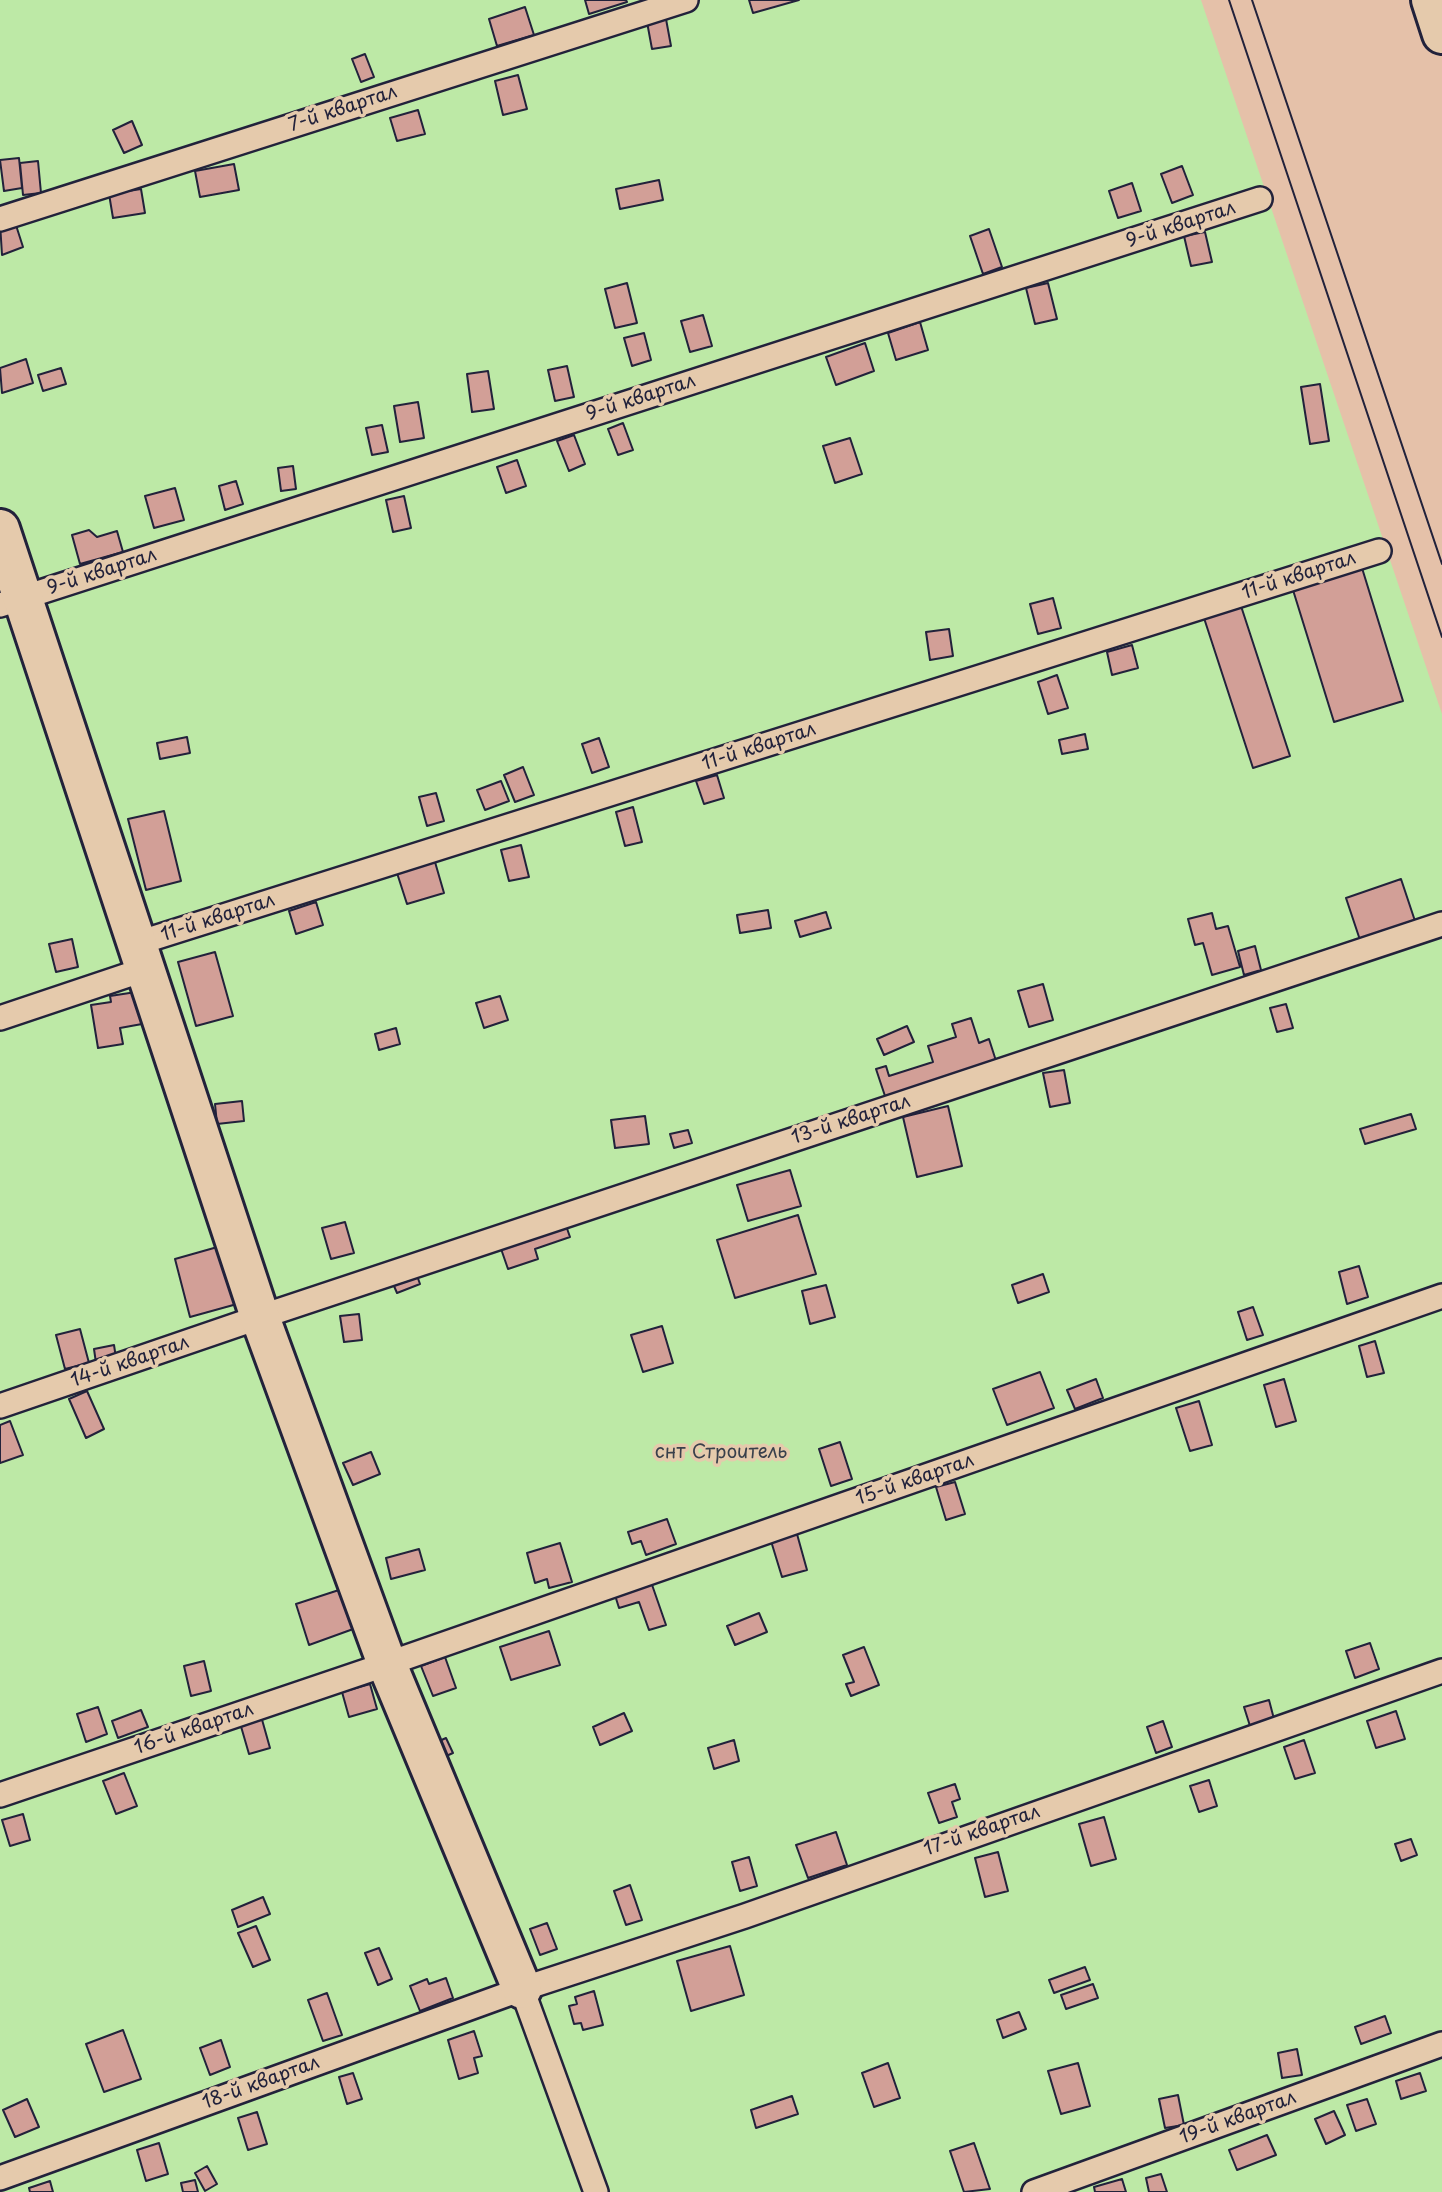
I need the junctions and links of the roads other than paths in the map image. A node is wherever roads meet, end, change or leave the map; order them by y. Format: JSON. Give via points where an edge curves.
{"nodes":[{"id":1,"x":686,"y":0,"type":"edge"},
{"id":2,"x":1430,"y":0,"type":"edge"},
{"id":3,"x":1442,"y":34,"type":"edge"},
{"id":4,"x":1260,"y":199,"type":"dead end"},
{"id":5,"x":0,"y":219,"type":"edge"},
{"id":6,"x":0,"y":529,"type":"edge"},
{"id":7,"x":1379,"y":551,"type":"dead end"},
{"id":8,"x":11,"y":601,"type":"edge"},
{"id":9,"x":1442,"y":924,"type":"edge"},
{"id":10,"x":142,"y":956,"type":"junction"},
{"id":11,"x":0,"y":1018,"type":"edge"},
{"id":12,"x":1442,"y":1296,"type":"edge"},
{"id":13,"x":260,"y":1317,"type":"junction"},
{"id":14,"x":0,"y":1406,"type":"edge"},
{"id":15,"x":387,"y":1664,"type":"junction"},
{"id":16,"x":1442,"y":1671,"type":"edge"},
{"id":17,"x":0,"y":1795,"type":"edge"},
{"id":18,"x":522,"y":1989,"type":"junction"},
{"id":19,"x":1442,"y":2044,"type":"edge"},
{"id":20,"x":0,"y":2178,"type":"edge"},
{"id":21,"x":596,"y":2192,"type":"edge"},
{"id":22,"x":1034,"y":2192,"type":"edge"}],
"edges":[{"from":1,"to":5,"type":"lane","name":"7-й квартал"},
{"from":2,"to":3,"type":"street"},
{"from":4,"to":8,"type":"lane","name":"9-й квартал"},
{"from":6,"to":8,"type":"street"},
{"from":7,"to":10,"type":"lane","name":"11-й квартал"},
{"from":8,"to":10,"type":"street"},
{"from":9,"to":13,"type":"lane","name":"13-й квартал"},
{"from":10,"to":11,"type":"lane","name":"11-й квартал"},
{"from":10,"to":13,"type":"street"},
{"from":12,"to":15,"type":"lane","name":"15-й квартал"},
{"from":13,"to":14,"type":"lane","name":"14-й квартал"},
{"from":13,"to":15,"type":"street"},
{"from":15,"to":17,"type":"lane","name":"16-й квартал"},
{"from":15,"to":18,"type":"street"},
{"from":16,"to":18,"type":"lane","name":"17-й квартал","via":[[745,1916]]},
{"from":18,"to":20,"type":"lane","name":"18-й квартал"},
{"from":18,"to":21,"type":"lane"},
{"from":19,"to":22,"type":"lane","name":"19-й квартал"}]}
